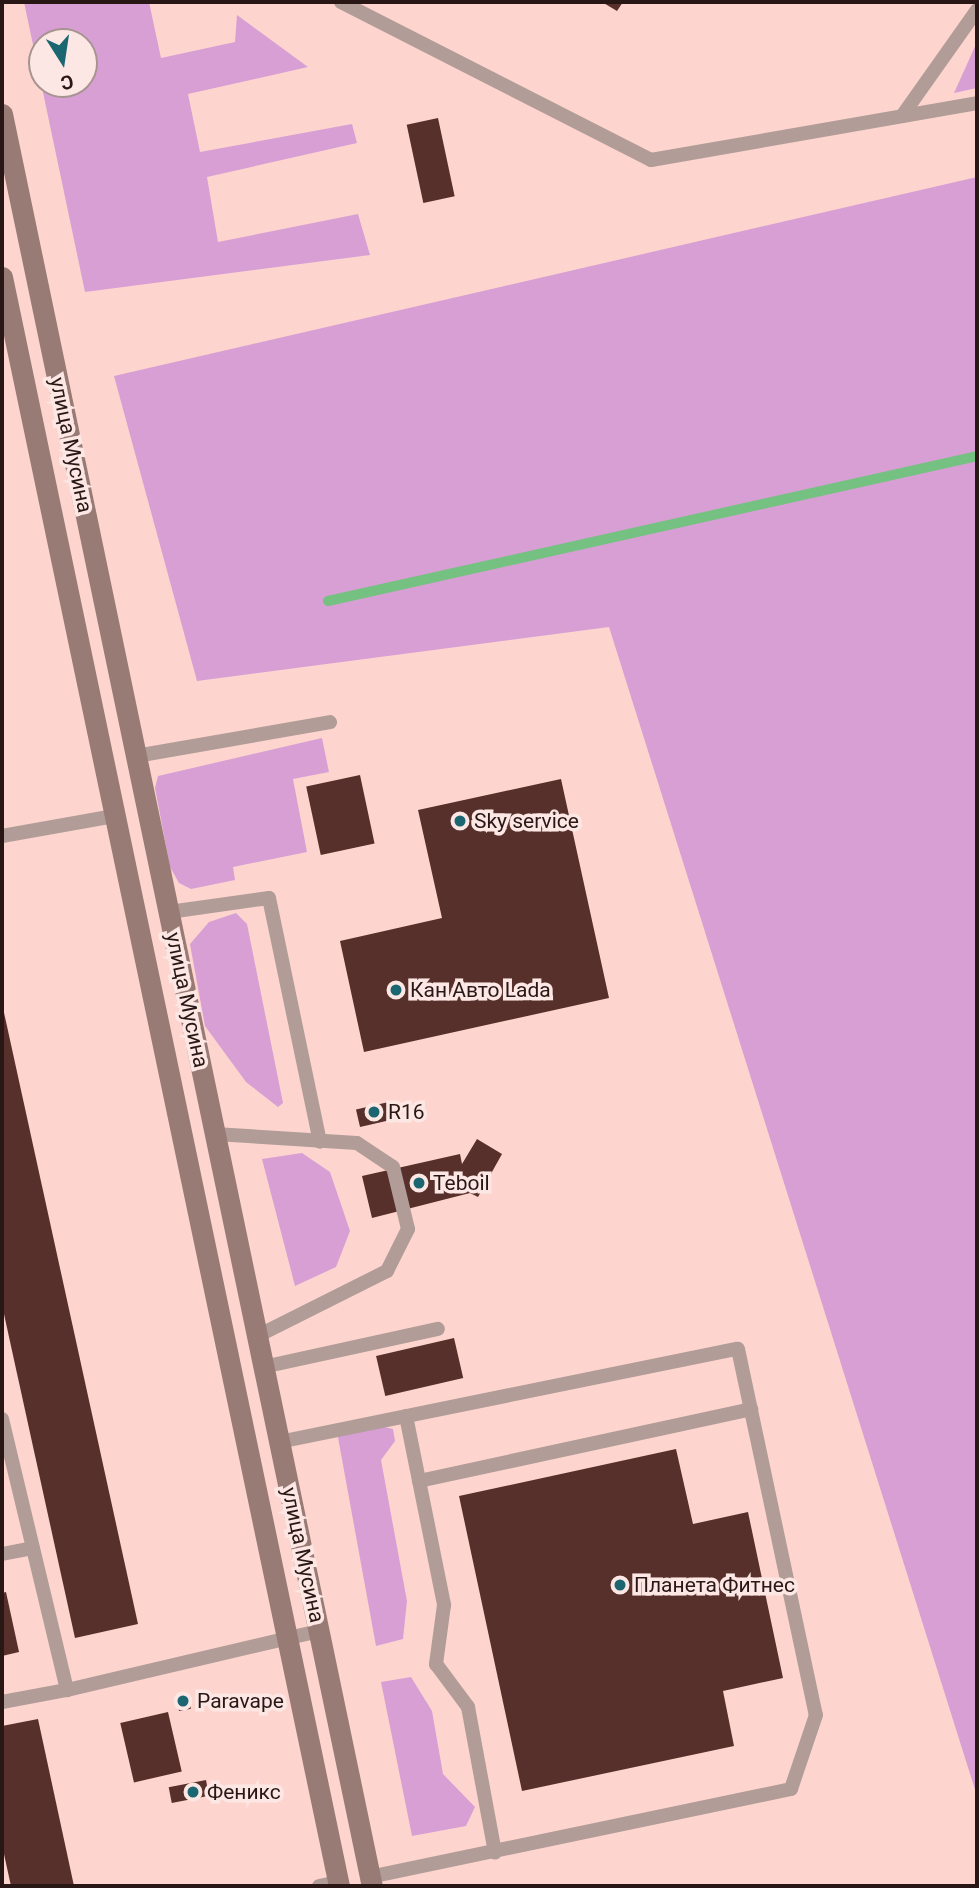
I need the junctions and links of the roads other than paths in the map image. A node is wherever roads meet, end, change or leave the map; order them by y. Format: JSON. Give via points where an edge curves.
{"nodes":[{"id":1,"x":341,"y":2,"type":"edge"},
{"id":2,"x":977,"y":10,"type":"edge"},
{"id":3,"x":977,"y":103,"type":"edge"},
{"id":4,"x":2,"y":114,"type":"edge"},
{"id":5,"x":902,"y":116,"type":"junction"},
{"id":6,"x":2,"y":277,"type":"edge"},
{"id":7,"x":330,"y":722,"type":"dead end"},
{"id":8,"x":136,"y":755,"type":"junction"},
{"id":9,"x":114,"y":816,"type":"junction"},
{"id":10,"x":2,"y":836,"type":"edge"},
{"id":11,"x":169,"y":912,"type":"junction"},
{"id":12,"x":215,"y":1133,"type":"junction"},
{"id":13,"x":320,"y":1142,"type":"junction"},
{"id":14,"x":438,"y":1329,"type":"dead end"},
{"id":15,"x":257,"y":1336,"type":"junction"},
{"id":16,"x":263,"y":1367,"type":"junction"},
{"id":17,"x":751,"y":1409,"type":"junction"},
{"id":18,"x":406,"y":1416,"type":"junction"},
{"id":19,"x":2,"y":1419,"type":"edge"},
{"id":20,"x":279,"y":1442,"type":"junction"},
{"id":21,"x":419,"y":1480,"type":"junction"},
{"id":22,"x":32,"y":1548,"type":"junction"},
{"id":23,"x":2,"y":1554,"type":"edge"},
{"id":24,"x":318,"y":1631,"type":"junction"},
{"id":25,"x":287,"y":1637,"type":"junction"},
{"id":26,"x":67,"y":1690,"type":"junction"},
{"id":27,"x":2,"y":1702,"type":"edge"},
{"id":28,"x":495,"y":1853,"type":"junction"},
{"id":29,"x":371,"y":1882,"type":"edge"},
{"id":30,"x":332,"y":1885,"type":"edge"}],
"edges":[{"from":1,"to":5,"type":"lane","via":[[651,160]]},
{"from":2,"to":5,"type":"lane"},
{"from":3,"to":5,"type":"lane"},
{"from":4,"to":8,"type":"street","name":"улица Мусина"},
{"from":6,"to":9,"type":"street","name":"улица Мусина"},
{"from":7,"to":8,"type":"lane"},
{"from":8,"to":11,"type":"street","name":"улица Мусина"},
{"from":9,"to":10,"type":"lane"},
{"from":9,"to":25,"type":"street","name":"улица Мусина"},
{"from":11,"to":12,"type":"street","name":"улица Мусина"},
{"from":11,"to":13,"type":"lane","via":[[269,898]]},
{"from":12,"to":13,"type":"lane"},
{"from":12,"to":15,"type":"street","name":"улица Мусина"},
{"from":13,"to":15,"type":"lane","via":[[357,1143],[393,1167],[408,1230],[387,1271]]},
{"from":14,"to":16,"type":"lane"},
{"from":15,"to":16,"type":"street","name":"улица Мусина"},
{"from":16,"to":20,"type":"street","name":"улица Мусина"},
{"from":17,"to":18,"type":"lane","via":[[738,1349]]},
{"from":17,"to":21,"type":"lane"},
{"from":17,"to":28,"type":"lane","via":[[816,1715],[790,1789]]},
{"from":18,"to":20,"type":"lane"},
{"from":18,"to":21,"type":"lane"},
{"from":19,"to":22,"type":"lane"},
{"from":20,"to":24,"type":"street","name":"улица Мусина"},
{"from":21,"to":28,"type":"lane","via":[[444,1605],[436,1664],[468,1707]]},
{"from":22,"to":23,"type":"lane"},
{"from":22,"to":26,"type":"lane"},
{"from":24,"to":25,"type":"lane"},
{"from":24,"to":29,"type":"street","name":"улица Мусина"},
{"from":25,"to":26,"type":"lane"},
{"from":25,"to":30,"type":"street","name":"улица Мусина"},
{"from":26,"to":27,"type":"lane"},
{"from":28,"to":29,"type":"lane"}]}
